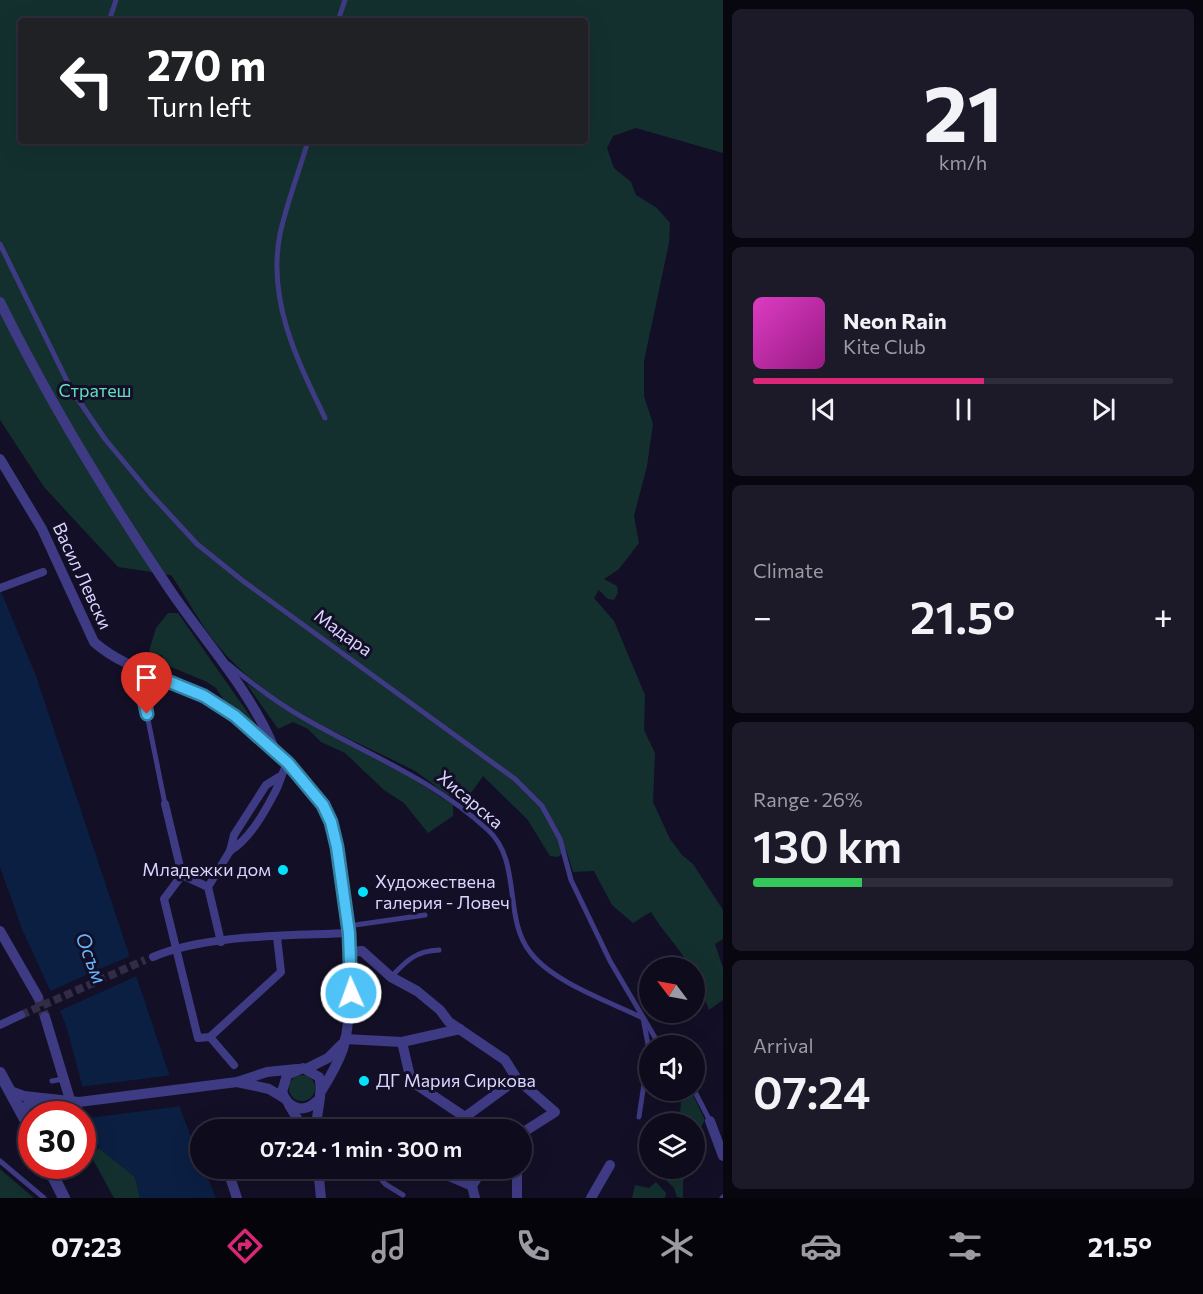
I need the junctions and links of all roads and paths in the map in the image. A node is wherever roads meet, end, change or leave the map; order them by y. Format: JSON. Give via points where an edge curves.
{"nodes":[{"id":1,"x":116,"y":0,"type":"edge"},
{"id":2,"x":345,"y":0,"type":"edge"},
{"id":3,"x":110,"y":18,"type":"edge"},
{"id":4,"x":339,"y":18,"type":"edge"},
{"id":5,"x":307,"y":144,"type":"edge"},
{"id":6,"x":0,"y":244,"type":"edge"},
{"id":7,"x":0,"y":302,"type":"edge"},
{"id":8,"x":325,"y":417,"type":"dead end"},
{"id":9,"x":0,"y":459,"type":"edge"},
{"id":10,"x":43,"y":572,"type":"dead end"},
{"id":11,"x":0,"y":588,"type":"edge"},
{"id":12,"x":213,"y":652,"type":"junction"},
{"id":13,"x":138,"y":669,"type":"junction"},
{"id":14,"x":274,"y":749,"type":"junction"},
{"id":15,"x":288,"y":763,"type":"junction"},
{"id":16,"x":165,"y":804,"type":"joint"},
{"id":17,"x":182,"y":875,"type":"junction"},
{"id":18,"x":208,"y":887,"type":"junction"},
{"id":19,"x":425,"y":915,"type":"dead end"},
{"id":20,"x":0,"y":930,"type":"edge"},
{"id":21,"x":348,"y":930,"type":"junction"},
{"id":22,"x":277,"y":937,"type":"junction"},
{"id":23,"x":221,"y":942,"type":"junction"},
{"id":24,"x":175,"y":949,"type":"junction"},
{"id":25,"x":439,"y":950,"type":"dead end"},
{"id":26,"x":350,"y":952,"type":"junction"},
{"id":27,"x":153,"y":957,"type":"tunnel mouth"},
{"id":28,"x":391,"y":977,"type":"junction"},
{"id":29,"x":38,"y":997,"type":"tunnel mouth"},
{"id":30,"x":639,"y":1011,"type":"edge"},
{"id":31,"x":21,"y":1015,"type":"tunnel mouth"},
{"id":32,"x":639,"y":1016,"type":"edge"},
{"id":33,"x":45,"y":1017,"type":"tunnel mouth"},
{"id":34,"x":644,"y":1023,"type":"edge"},
{"id":35,"x":0,"y":1025,"type":"edge"},
{"id":36,"x":460,"y":1029,"type":"junction"},
{"id":37,"x":210,"y":1036,"type":"junction"},
{"id":38,"x":345,"y":1039,"type":"junction"},
{"id":39,"x":402,"y":1042,"type":"junction"},
{"id":40,"x":234,"y":1065,"type":"dead end"},
{"id":41,"x":302,"y":1069,"type":"junction"},
{"id":42,"x":0,"y":1072,"type":"edge"},
{"id":43,"x":517,"y":1079,"type":"junction"},
{"id":44,"x":237,"y":1082,"type":"junction"},
{"id":45,"x":322,"y":1089,"type":"junction"},
{"id":46,"x":10,"y":1090,"type":"junction"},
{"id":47,"x":286,"y":1100,"type":"junction"},
{"id":48,"x":33,"y":1101,"type":"edge"},
{"id":49,"x":74,"y":1101,"type":"edge"},
{"id":50,"x":90,"y":1101,"type":"edge"},
{"id":51,"x":317,"y":1101,"type":"junction"},
{"id":52,"x":700,"y":1101,"type":"edge"},
{"id":53,"x":18,"y":1102,"type":"edge"},
{"id":54,"x":640,"y":1113,"type":"edge"},
{"id":55,"x":465,"y":1117,"type":"joint"},
{"id":56,"x":297,"y":1119,"type":"edge"},
{"id":57,"x":316,"y":1119,"type":"edge"},
{"id":58,"x":710,"y":1122,"type":"joint"},
{"id":59,"x":532,"y":1127,"type":"edge"},
{"id":60,"x":723,"y":1156,"type":"edge"},
{"id":61,"x":0,"y":1161,"type":"edge"},
{"id":62,"x":610,"y":1165,"type":"dead end"},
{"id":63,"x":54,"y":1179,"type":"edge"},
{"id":64,"x":231,"y":1179,"type":"edge"},
{"id":65,"x":319,"y":1179,"type":"edge"},
{"id":66,"x":382,"y":1179,"type":"edge"},
{"id":67,"x":456,"y":1179,"type":"edge"},
{"id":68,"x":476,"y":1179,"type":"edge"},
{"id":69,"x":517,"y":1179,"type":"edge"},
{"id":70,"x":472,"y":1186,"type":"junction"},
{"id":71,"x":403,"y":1195,"type":"dead end"},
{"id":72,"x":44,"y":1198,"type":"edge"},
{"id":73,"x":64,"y":1198,"type":"edge"},
{"id":74,"x":237,"y":1198,"type":"edge"},
{"id":75,"x":321,"y":1198,"type":"edge"},
{"id":76,"x":475,"y":1198,"type":"edge"},
{"id":77,"x":517,"y":1198,"type":"edge"},
{"id":78,"x":591,"y":1198,"type":"edge"}],
"edges":[{"from":1,"to":3,"type":"lane"},
{"from":2,"to":4,"type":"lane"},
{"from":5,"to":8,"type":"lane","via":[[280,234],[279,297],[297,360]]},
{"from":6,"to":30,"type":"lane","name":"Мадара","via":[[71,389],[105,439],[197,544],[515,779],[542,806],[560,839],[571,880]]},
{"from":7,"to":12,"type":"street","via":[[39,382],[90,466]]},
{"from":9,"to":13,"type":"street","name":"Васил Левски","via":[[42,529],[94,642]]},
{"from":10,"to":11,"type":"street"},
{"from":12,"to":14,"type":"street","via":[[249,701]]},
{"from":12,"to":32,"type":"lane","name":"Хисарска","via":[[303,718],[414,775],[490,832],[504,852],[522,937],[529,952],[544,968]]},
{"from":13,"to":14,"type":"street","name":"Васил Левски","via":[[218,704]]},
{"from":13,"to":16,"type":"lane"},
{"from":14,"to":15,"type":"street","name":"Васил Левски"},
{"from":15,"to":18,"type":"street","via":[[279,777],[266,785],[234,835],[230,851]]},
{"from":15,"to":21,"type":"street","name":"Васил Левски","via":[[312,789],[331,822]]},
{"from":16,"to":17,"type":"street"},
{"from":17,"to":18,"type":"street"},
{"from":17,"to":24,"type":"street","via":[[164,899]]},
{"from":18,"to":23,"type":"street"},
{"from":19,"to":21,"type":"lane"},
{"from":20,"to":29,"type":"street"},
{"from":21,"to":22,"type":"street"},
{"from":21,"to":26,"type":"street","name":"Васил Левски"},
{"from":22,"to":23,"type":"street"},
{"from":22,"to":37,"type":"street","via":[[281,972]]},
{"from":23,"to":24,"type":"street"},
{"from":24,"to":27,"type":"street"},
{"from":24,"to":37,"type":"street","via":[[198,1038]]},
{"from":25,"to":28,"type":"lane","via":[[422,951]]},
{"from":26,"to":28,"type":"street","via":[[362,951]]},
{"from":26,"to":38,"type":"street","name":"Васил Левски","via":[[351,993]]},
{"from":28,"to":36,"type":"street","via":[[422,994]]},
{"from":31,"to":35,"type":"street"},
{"from":33,"to":49,"type":"street","via":[[58,1080]]},
{"from":34,"to":54,"type":"lane","via":[[649,1050]]},
{"from":36,"to":39,"type":"street"},
{"from":36,"to":43,"type":"street","via":[[505,1060]]},
{"from":37,"to":40,"type":"street"},
{"from":38,"to":39,"type":"street"},
{"from":38,"to":41,"type":"street","via":[[328,1058]]},
{"from":38,"to":45,"type":"street","name":"Васил Левски"},
{"from":39,"to":55,"type":"street","via":[[411,1081]]},
{"from":41,"to":44,"type":"street","via":[[267,1072]]},
{"from":41,"to":45,"type":"street","via":[[319,1077]]},
{"from":41,"to":47,"type":"street","via":[[284,1080]]},
{"from":42,"to":46,"type":"street"},
{"from":43,"to":55,"type":"street"},
{"from":43,"to":59,"type":"street","via":[[555,1112]]},
{"from":44,"to":47,"type":"street","via":[[269,1089]]},
{"from":44,"to":50,"type":"street"},
{"from":45,"to":51,"type":"street"},
{"from":46,"to":48,"type":"street"},
{"from":46,"to":53,"type":"street"},
{"from":47,"to":51,"type":"street","via":[[293,1107],[306,1108]]},
{"from":47,"to":56,"type":"street"},
{"from":51,"to":57,"type":"street"},
{"from":52,"to":58,"type":"lane"},
{"from":58,"to":60,"type":"street"},
{"from":61,"to":72,"type":"lane"},
{"from":62,"to":78,"type":"street"},
{"from":63,"to":73,"type":"street"},
{"from":64,"to":74,"type":"street"},
{"from":65,"to":75,"type":"street"},
{"from":66,"to":71,"type":"lane"},
{"from":67,"to":70,"type":"street"},
{"from":68,"to":70,"type":"street"},
{"from":69,"to":77,"type":"street"},
{"from":70,"to":76,"type":"street"}]}
